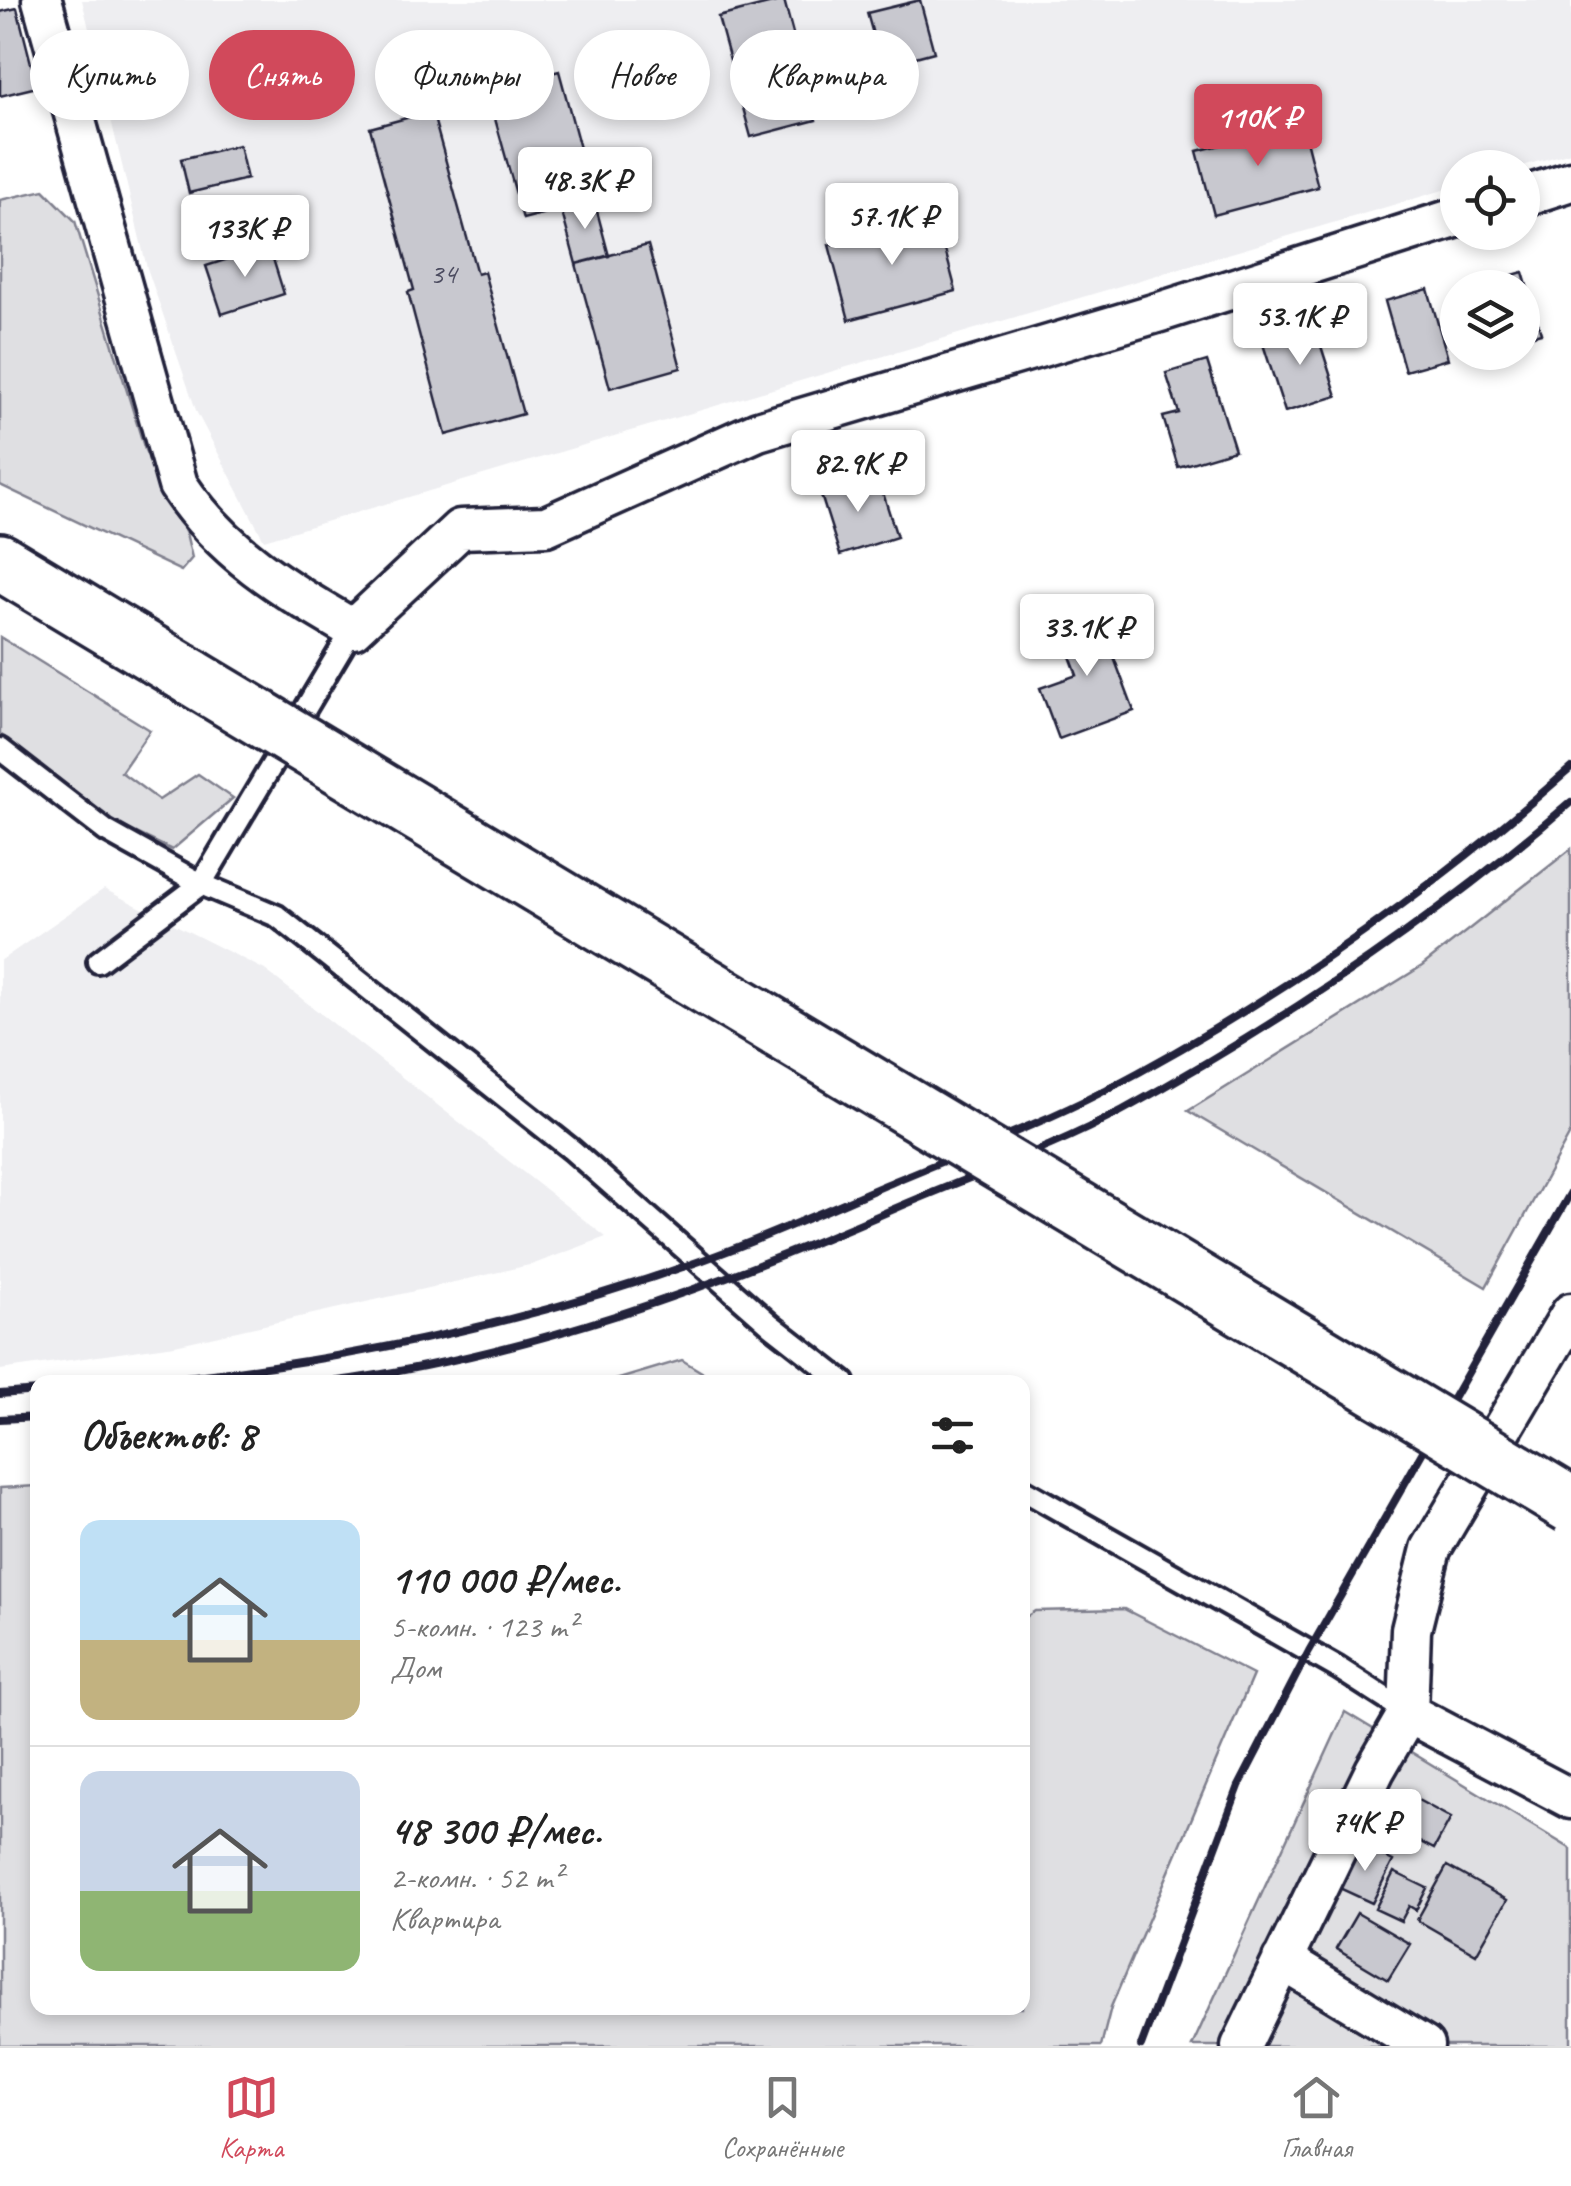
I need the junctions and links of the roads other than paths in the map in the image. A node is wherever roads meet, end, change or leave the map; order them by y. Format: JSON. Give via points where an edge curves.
{"nodes":[{"id":1,"x":42,"y":0,"type":"edge"},
{"id":2,"x":1571,"y":181,"type":"edge"},
{"id":3,"x":1540,"y":190,"type":"edge"},
{"id":4,"x":1440,"y":223,"type":"edge"},
{"id":5,"x":0,"y":562,"type":"edge"},
{"id":6,"x":353,"y":630,"type":"junction"},
{"id":7,"x":0,"y":750,"type":"edge"},
{"id":8,"x":201,"y":884,"type":"junction"},
{"id":9,"x":98,"y":962,"type":"dead end"},
{"id":10,"x":1571,"y":1313,"type":"edge"},
{"id":11,"x":835,"y":1375,"type":"edge"},
{"id":12,"x":1030,"y":1494,"type":"edge"},
{"id":13,"x":1571,"y":1506,"type":"edge"},
{"id":14,"x":1408,"y":1713,"type":"junction"},
{"id":15,"x":1571,"y":1800,"type":"edge"},
{"id":16,"x":1282,"y":1960,"type":"junction"},
{"id":17,"x":1241,"y":2046,"type":"edge"},
{"id":18,"x":1424,"y":2046,"type":"edge"}],
"edges":[{"from":1,"to":6,"type":"street","via":[[178,484],[204,524],[269,580]]},
{"from":2,"to":3,"type":"street"},
{"from":4,"to":6,"type":"street","via":[[758,431],[546,526],[460,529]]},
{"from":5,"to":13,"type":"main road","bridge":true},
{"from":6,"to":8,"type":"lane"},
{"from":7,"to":8,"type":"lane","via":[[106,830]]},
{"from":8,"to":9,"type":"lane"},
{"from":8,"to":11,"type":"lane","via":[[277,916],[572,1150]]},
{"from":10,"to":14,"type":"street","via":[[1430,1549],[1412,1630]]},
{"from":12,"to":14,"type":"lane"},
{"from":14,"to":15,"type":"street"},
{"from":14,"to":16,"type":"street"},
{"from":16,"to":17,"type":"street"},
{"from":16,"to":18,"type":"street"}]}
